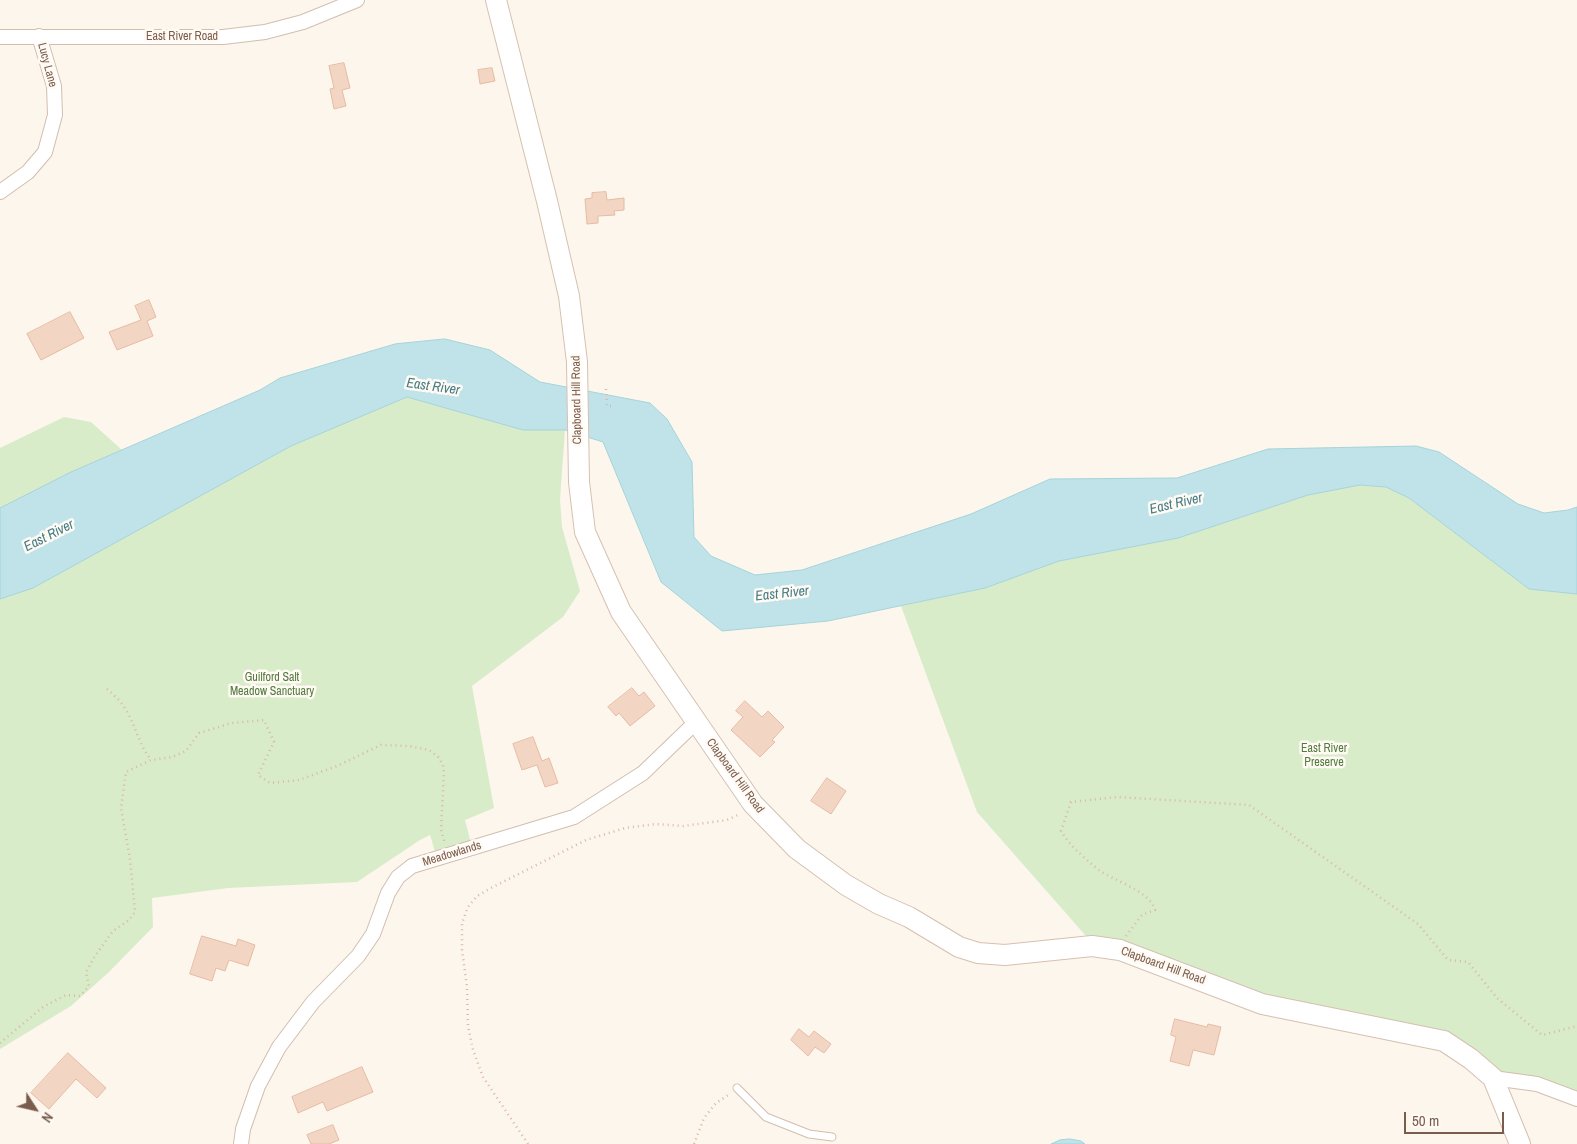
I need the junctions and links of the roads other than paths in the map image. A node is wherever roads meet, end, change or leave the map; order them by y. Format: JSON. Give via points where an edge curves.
{"nodes":[{"id":1,"x":358,"y":0,"type":"edge"},
{"id":2,"x":496,"y":0,"type":"edge"},
{"id":3,"x":39,"y":36,"type":"junction"},
{"id":4,"x":0,"y":37,"type":"edge"},
{"id":5,"x":0,"y":192,"type":"edge"},
{"id":6,"x":696,"y":721,"type":"junction"},
{"id":7,"x":1493,"y":1078,"type":"junction"},
{"id":8,"x":737,"y":1088,"type":"road end"},
{"id":9,"x":1577,"y":1099,"type":"edge"},
{"id":10,"x":832,"y":1137,"type":"dead end"},
{"id":11,"x":240,"y":1144,"type":"edge"},
{"id":12,"x":1520,"y":1144,"type":"edge"}],
"edges":[{"from":1,"to":3,"type":"street","name":"East River Road","via":[[303,22],[265,32],[224,37]]},
{"from":2,"to":6,"type":"street","name":"Clapboard Hill Road","via":[[569,296],[578,376],[579,482],[585,532],[621,612]]},
{"from":3,"to":4,"type":"street","name":"East River Road"},
{"from":3,"to":5,"type":"street","name":"Lucy Lane","via":[[54,86],[55,115],[45,152],[28,172]]},
{"from":6,"to":7,"type":"street","name":"Clapboard Hill Road","via":[[753,804],[797,849],[846,885],[959,947],[978,953],[1005,955],[1092,946],[1120,950],[1262,1004],[1444,1041]]},
{"from":6,"to":11,"type":"street","name":"Meadowlands","via":[[643,772],[574,817],[412,866],[398,877],[388,893],[373,934],[358,956],[313,1002],[279,1047],[258,1086]]},
{"from":7,"to":9,"type":"street","via":[[1537,1084]]},
{"from":7,"to":12,"type":"street","name":"Clapboard Hill Road"},
{"from":8,"to":10,"type":"lane","via":[[766,1117],[809,1134]]}]}
